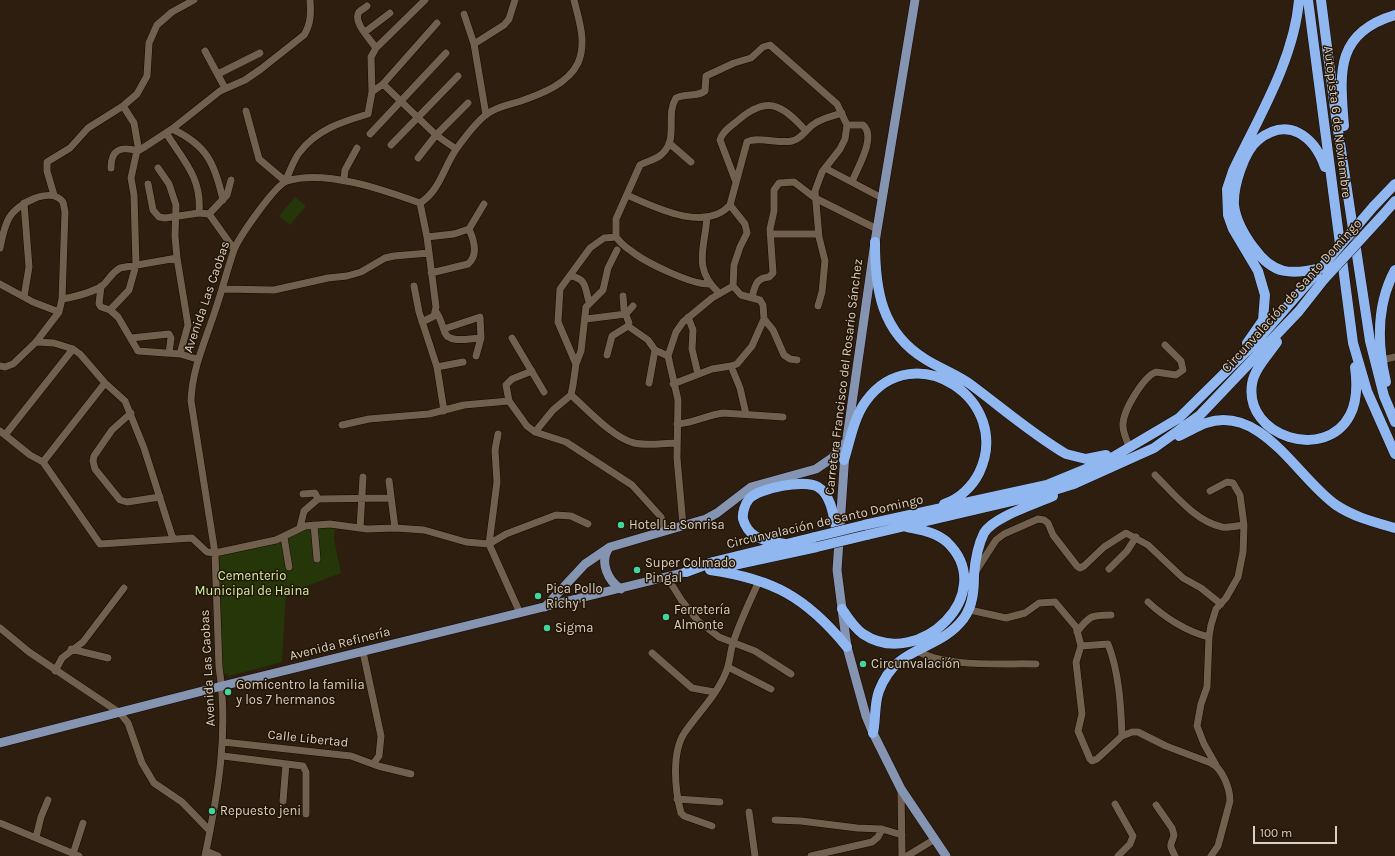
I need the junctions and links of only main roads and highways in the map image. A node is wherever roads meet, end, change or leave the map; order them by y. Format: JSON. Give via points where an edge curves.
{"nodes":[{"id":1,"x":915,"y":0,"type":"edge"},
{"id":2,"x":1300,"y":0,"type":"edge"},
{"id":3,"x":1308,"y":0,"type":"edge"},
{"id":4,"x":1321,"y":0,"type":"edge"},
{"id":5,"x":1395,"y":15,"type":"edge"},
{"id":6,"x":1395,"y":184,"type":"edge"},
{"id":7,"x":1332,"y":186,"type":"junction"},
{"id":8,"x":1349,"y":198,"type":"junction"},
{"id":9,"x":1395,"y":201,"type":"edge"},
{"id":10,"x":875,"y":242,"type":"junction"},
{"id":11,"x":1321,"y":268,"type":"junction"},
{"id":12,"x":1395,"y":270,"type":"edge"},
{"id":13,"x":1299,"y":311,"type":"junction"},
{"id":14,"x":1353,"y":343,"type":"junction"},
{"id":15,"x":1228,"y":370,"type":"junction"},
{"id":16,"x":1395,"y":421,"type":"edge"},
{"id":17,"x":846,"y":442,"type":"junction"},
{"id":18,"x":1129,"y":447,"type":"junction"},
{"id":19,"x":1154,"y":448,"type":"junction"},
{"id":20,"x":1395,"y":454,"type":"edge"},
{"id":21,"x":844,"y":460,"type":"junction"},
{"id":22,"x":1074,"y":484,"type":"junction"},
{"id":23,"x":912,"y":515,"type":"junction"},
{"id":24,"x":904,"y":526,"type":"junction"},
{"id":25,"x":1395,"y":528,"type":"edge"},
{"id":26,"x":865,"y":530,"type":"junction"},
{"id":27,"x":838,"y":537,"type":"junction"},
{"id":28,"x":785,"y":544,"type":"junction"},
{"id":29,"x":610,"y":546,"type":"junction"},
{"id":30,"x":710,"y":570,"type":"junction"},
{"id":31,"x":686,"y":572,"type":"junction"},
{"id":32,"x":621,"y":589,"type":"junction"},
{"id":33,"x":545,"y":607,"type":"junction"},
{"id":34,"x":842,"y":609,"type":"junction"},
{"id":35,"x":847,"y":647,"type":"junction"},
{"id":36,"x":873,"y":733,"type":"junction"},
{"id":37,"x":0,"y":744,"type":"edge"},
{"id":38,"x":946,"y":856,"type":"edge"}],
"edges":[{"from":1,"to":10,"type":"main road","name":"Carretera Francisco del Rosario Sánchez"},
{"from":2,"to":15,"type":"highway","via":[[1288,54],[1232,171],[1227,189],[1228,215],[1232,229],[1258,271],[1265,295],[1263,320]]},
{"from":3,"to":7,"type":"highway","name":"Autopista 6 de Noviembre"},
{"from":4,"to":8,"type":"highway","name":"Autopista 6 de Noviembre"},
{"from":5,"to":8,"type":"highway","via":[[1371,24],[1353,41],[1343,63],[1342,105]]},
{"from":6,"to":11,"type":"highway","name":"Circunvalación de Santo Domingo","bridge":true},
{"from":7,"to":11,"type":"highway","via":[[1314,144],[1306,136],[1293,131],[1279,130],[1257,140],[1249,151],[1235,191],[1234,205],[1242,230],[1269,266],[1291,273]]},
{"from":7,"to":14,"type":"highway","name":"Autopista 6 de Noviembre"},
{"from":8,"to":16,"type":"highway","name":"Autopista 6 de Noviembre","via":[[1370,341],[1380,381]]},
{"from":9,"to":13,"type":"highway","name":"Circunvalación de Santo Domingo","bridge":true,"via":[[1325,278]]},
{"from":10,"to":17,"type":"main road","name":"Carretera Francisco del Rosario Sánchez"},
{"from":10,"to":18,"type":"highway","via":[[875,276],[881,304],[894,330],[913,351],[967,382],[1066,454],[1086,459],[1096,458]]},
{"from":11,"to":15,"type":"highway","name":"Circunvalación de Santo Domingo"},
{"from":12,"to":16,"type":"highway","via":[[1382,306],[1380,337],[1382,360]]},
{"from":13,"to":14,"type":"highway","via":[[1263,361],[1252,383],[1255,406],[1260,416],[1275,431],[1290,439],[1307,440],[1318,439],[1343,425],[1350,416],[1356,393]]},
{"from":13,"to":19,"type":"highway","name":"Circunvalación de Santo Domingo","via":[[1200,415]]},
{"from":14,"to":20,"type":"highway","name":"Autopista 6 de Noviembre","via":[[1367,391]]},
{"from":15,"to":18,"type":"highway","name":"Circunvalación de Santo Domingo","via":[[1179,418]]},
{"from":17,"to":21,"type":"main road","name":"Carretera Francisco del Rosario Sánchez"},
{"from":17,"to":29,"type":"main road","via":[[832,458],[816,469],[750,487],[706,520]]},
{"from":18,"to":23,"type":"highway","name":"Circunvalación de Santo Domingo","via":[[1108,460],[1047,485]]},
{"from":19,"to":22,"type":"highway","name":"Circunvalación de Santo Domingo"},
{"from":19,"to":25,"type":"highway","via":[[1207,422],[1241,422],[1262,432],[1335,504],[1356,516]]},
{"from":21,"to":23,"type":"highway","via":[[853,428],[865,402],[874,391],[887,382],[900,376],[927,374],[957,386],[972,400],[983,420],[986,449],[982,466],[976,479],[958,498]]},
{"from":21,"to":27,"type":"main road","name":"Carretera Francisco del Rosario Sánchez"},
{"from":22,"to":24,"type":"highway","name":"Circunvalación de Santo Domingo","via":[[1009,503]]},
{"from":22,"to":36,"type":"highway","via":[[1066,491],[997,521],[989,527],[980,542],[970,610],[958,626],[946,636],[916,650],[893,666],[876,698]]},
{"from":23,"to":26,"type":"highway","name":"Circunvalación de Santo Domingo"},
{"from":24,"to":26,"type":"highway","name":"Circunvalación de Santo Domingo"},
{"from":24,"to":34,"type":"highway","via":[[936,535],[946,542],[961,565],[963,590],[960,604],[950,619],[927,635],[898,644],[887,644],[862,634]]},
{"from":26,"to":28,"type":"highway","name":"Circunvalación de Santo Domingo","bridge":true},
{"from":26,"to":30,"type":"highway","name":"Circunvalación de Santo Domingo","bridge":true,"via":[[817,547]]},
{"from":27,"to":28,"type":"highway","via":[[830,502],[825,494],[812,484],[794,484],[757,494],[749,499],[744,509],[745,526],[756,536]]},
{"from":27,"to":34,"type":"main road","name":"Carretera Francisco del Rosario Sánchez","via":[[837,570]]},
{"from":28,"to":31,"type":"highway","name":"Circunvalación de Santo Domingo","via":[[696,566]]},
{"from":29,"to":32,"type":"main road","via":[[604,559],[606,568],[610,579]]},
{"from":29,"to":33,"type":"main road","via":[[586,564]]},
{"from":30,"to":31,"type":"highway","name":"Circunvalación de Santo Domingo"},
{"from":30,"to":35,"type":"highway","via":[[778,588],[809,607]]},
{"from":31,"to":32,"type":"main road","name":"Avenida Refinería"},
{"from":32,"to":33,"type":"main road","name":"Avenida Refinería"},
{"from":33,"to":37,"type":"main road","name":"Avenida Refinería","via":[[222,686]]},
{"from":34,"to":35,"type":"main road","name":"Carretera Francisco del Rosario Sánchez"},
{"from":35,"to":36,"type":"main road","name":"Carretera Francisco del Rosario Sánchez"},
{"from":36,"to":38,"type":"main road","name":"Carretera Francisco del Rosario Sánchez","via":[[901,789]]}]}
